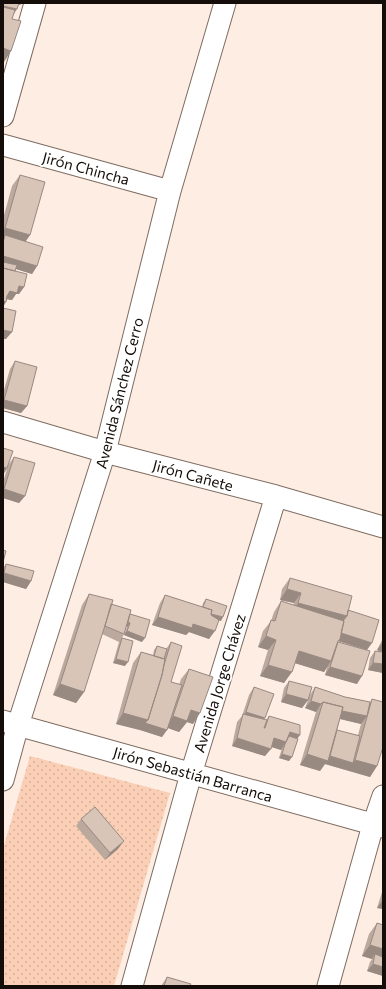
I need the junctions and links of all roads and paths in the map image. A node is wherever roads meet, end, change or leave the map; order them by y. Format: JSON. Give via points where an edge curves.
{"nodes":[{"id":1,"x":35,"y":3,"type":"edge"},
{"id":2,"x":225,"y":3,"type":"edge"},
{"id":3,"x":3,"y":116,"type":"edge"},
{"id":4,"x":3,"y":145,"type":"edge"},
{"id":5,"x":170,"y":191,"type":"junction"},
{"id":6,"x":3,"y":422,"type":"edge"},
{"id":7,"x":106,"y":452,"type":"junction"},
{"id":8,"x":276,"y":496,"type":"junction"},
{"id":9,"x":383,"y":526,"type":"edge"},
{"id":10,"x":11,"y":723,"type":"edge"},
{"id":11,"x":192,"y":774,"type":"junction"},
{"id":12,"x":3,"y":780,"type":"edge"},
{"id":13,"x":383,"y":796,"type":"edge"},
{"id":14,"x":378,"y":826,"type":"edge"},
{"id":15,"x":132,"y":986,"type":"edge"},
{"id":16,"x":328,"y":986,"type":"edge"}],
"edges":[{"from":1,"to":3,"type":"street"},
{"from":2,"to":5,"type":"street","name":"Avenida Sánchez Cerro"},
{"from":4,"to":5,"type":"street","name":"Jirón Chincha"},
{"from":5,"to":7,"type":"street","name":"Avenida Sánchez Cerro"},
{"from":6,"to":7,"type":"street","name":"Jirón Cañete"},
{"from":7,"to":8,"type":"street","name":"Jirón Cañete"},
{"from":7,"to":10,"type":"street","name":"Avenida Sánchez Cerro"},
{"from":8,"to":9,"type":"street","name":"Jirón Cañete"},
{"from":8,"to":11,"type":"street","name":"Avenida Jorge Chávez"},
{"from":10,"to":11,"type":"street","name":"Jirón Sebastián Barranca"},
{"from":10,"to":12,"type":"street","name":"Avenida Sánchez Cerro"},
{"from":11,"to":14,"type":"street","name":"Jirón Sebastián Barranca"},
{"from":11,"to":15,"type":"street","name":"Avenida Jorge Chávez"},
{"from":13,"to":14,"type":"street"},
{"from":14,"to":16,"type":"street"}]}
